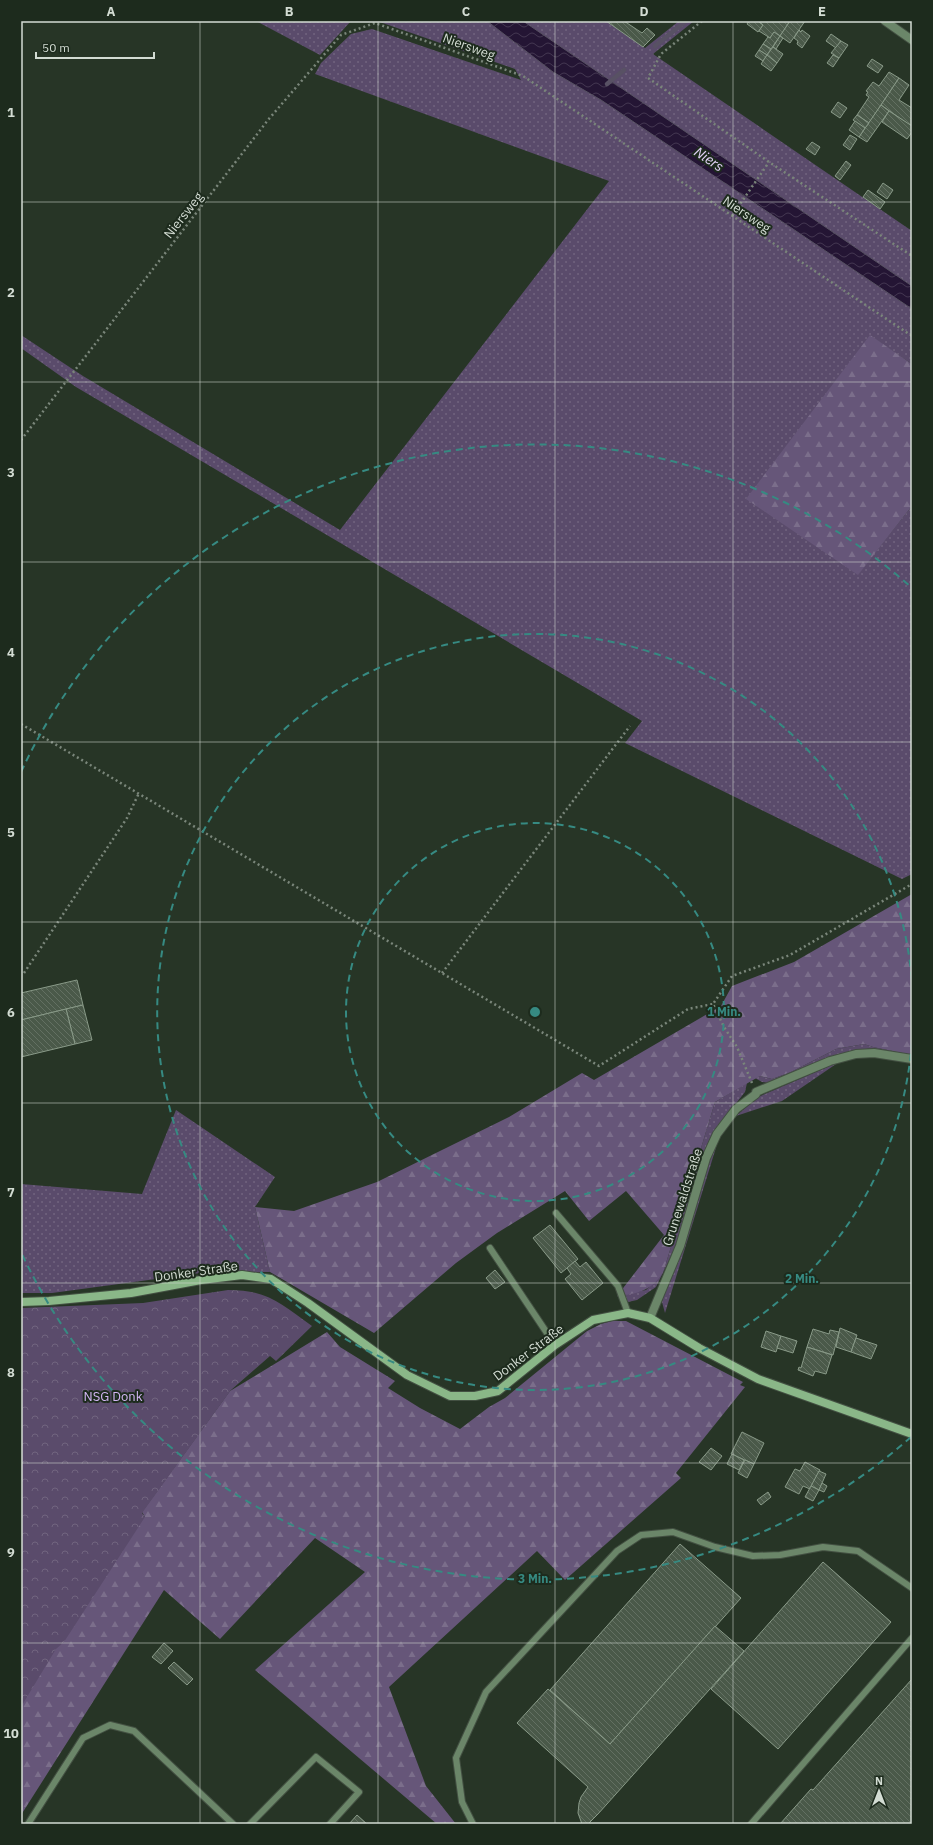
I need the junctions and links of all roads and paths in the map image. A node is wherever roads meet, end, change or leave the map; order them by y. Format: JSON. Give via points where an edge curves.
{"nodes":[{"id":1,"x":702,"y":21,"type":"edge"},
{"id":2,"x":885,"y":21,"type":"edge"},
{"id":3,"x":912,"y":40,"type":"edge"},
{"id":4,"x":769,"y":162,"type":"junction"},
{"id":5,"x":732,"y":216,"type":"junction"},
{"id":6,"x":912,"y":256,"type":"edge"},
{"id":7,"x":912,"y":336,"type":"edge"},
{"id":8,"x":21,"y":440,"type":"edge"},
{"id":9,"x":21,"y":724,"type":"edge"},
{"id":10,"x":630,"y":726,"type":"dead end"},
{"id":11,"x":139,"y":793,"type":"junction"},
{"id":12,"x":912,"y":884,"type":"edge"},
{"id":13,"x":24,"y":973,"type":"dead end"},
{"id":14,"x":442,"y":973,"type":"junction"},
{"id":15,"x":713,"y":1004,"type":"junction"},
{"id":16,"x":912,"y":1059,"type":"edge"},
{"id":17,"x":756,"y":1092,"type":"junction"},
{"id":18,"x":556,"y":1213,"type":"dead end"},
{"id":19,"x":490,"y":1248,"type":"dead end"},
{"id":20,"x":21,"y":1302,"type":"edge"},
{"id":21,"x":628,"y":1313,"type":"junction"},
{"id":22,"x":650,"y":1318,"type":"junction"},
{"id":23,"x":554,"y":1345,"type":"junction"},
{"id":24,"x":912,"y":1434,"type":"edge"},
{"id":25,"x":912,"y":1588,"type":"edge"},
{"id":26,"x":912,"y":1638,"type":"edge"},
{"id":27,"x":28,"y":1824,"type":"edge"},
{"id":28,"x":233,"y":1824,"type":"edge"},
{"id":29,"x":250,"y":1824,"type":"edge"},
{"id":30,"x":330,"y":1824,"type":"edge"},
{"id":31,"x":473,"y":1824,"type":"edge"},
{"id":32,"x":751,"y":1824,"type":"edge"}],
"edges":[{"from":1,"to":4,"type":"path","via":[[661,54],[648,78]]},
{"from":2,"to":3,"type":"street"},
{"from":4,"to":5,"type":"path"},
{"from":4,"to":6,"type":"path"},
{"from":5,"to":7,"type":"path","name":"Niersweg"},
{"from":5,"to":8,"type":"path","name":"Niersweg","via":[[524,76],[375,23],[341,35],[274,114]]},
{"from":9,"to":11,"type":"path"},
{"from":10,"to":14,"type":"path"},
{"from":11,"to":13,"type":"path","via":[[127,818]]},
{"from":11,"to":14,"type":"path"},
{"from":12,"to":15,"type":"path","via":[[790,955],[732,976]]},
{"from":14,"to":15,"type":"path","via":[[599,1066],[688,1009]]},
{"from":15,"to":17,"type":"path","via":[[737,1048]]},
{"from":16,"to":17,"type":"street","name":"Grunewaldstraße","via":[[874,1053],[856,1054],[830,1061]]},
{"from":17,"to":22,"type":"street","name":"Grunewaldstraße","via":[[736,1109],[717,1134],[706,1158],[680,1246]]},
{"from":18,"to":21,"type":"lane","via":[[618,1286]]},
{"from":19,"to":23,"type":"lane"},
{"from":20,"to":23,"type":"street","name":"Donker Straße","via":[[131,1293],[242,1275],[271,1279],[407,1375],[450,1396],[475,1396],[498,1391]]},
{"from":21,"to":22,"type":"street","name":"Donker Straße"},
{"from":21,"to":23,"type":"street","name":"Donker Straße","via":[[593,1320]]},
{"from":22,"to":24,"type":"street","name":"Donker Straße","via":[[699,1348],[758,1379]]},
{"from":25,"to":31,"type":"lane","via":[[858,1551],[823,1548],[780,1555],[753,1556],[715,1547],[673,1532],[641,1535],[617,1551],[486,1692],[456,1758],[462,1802]]},
{"from":26,"to":32,"type":"lane"},
{"from":27,"to":28,"type":"lane","via":[[83,1738],[110,1725],[134,1731]]},
{"from":29,"to":30,"type":"lane","via":[[316,1757],[359,1792]]}]}
